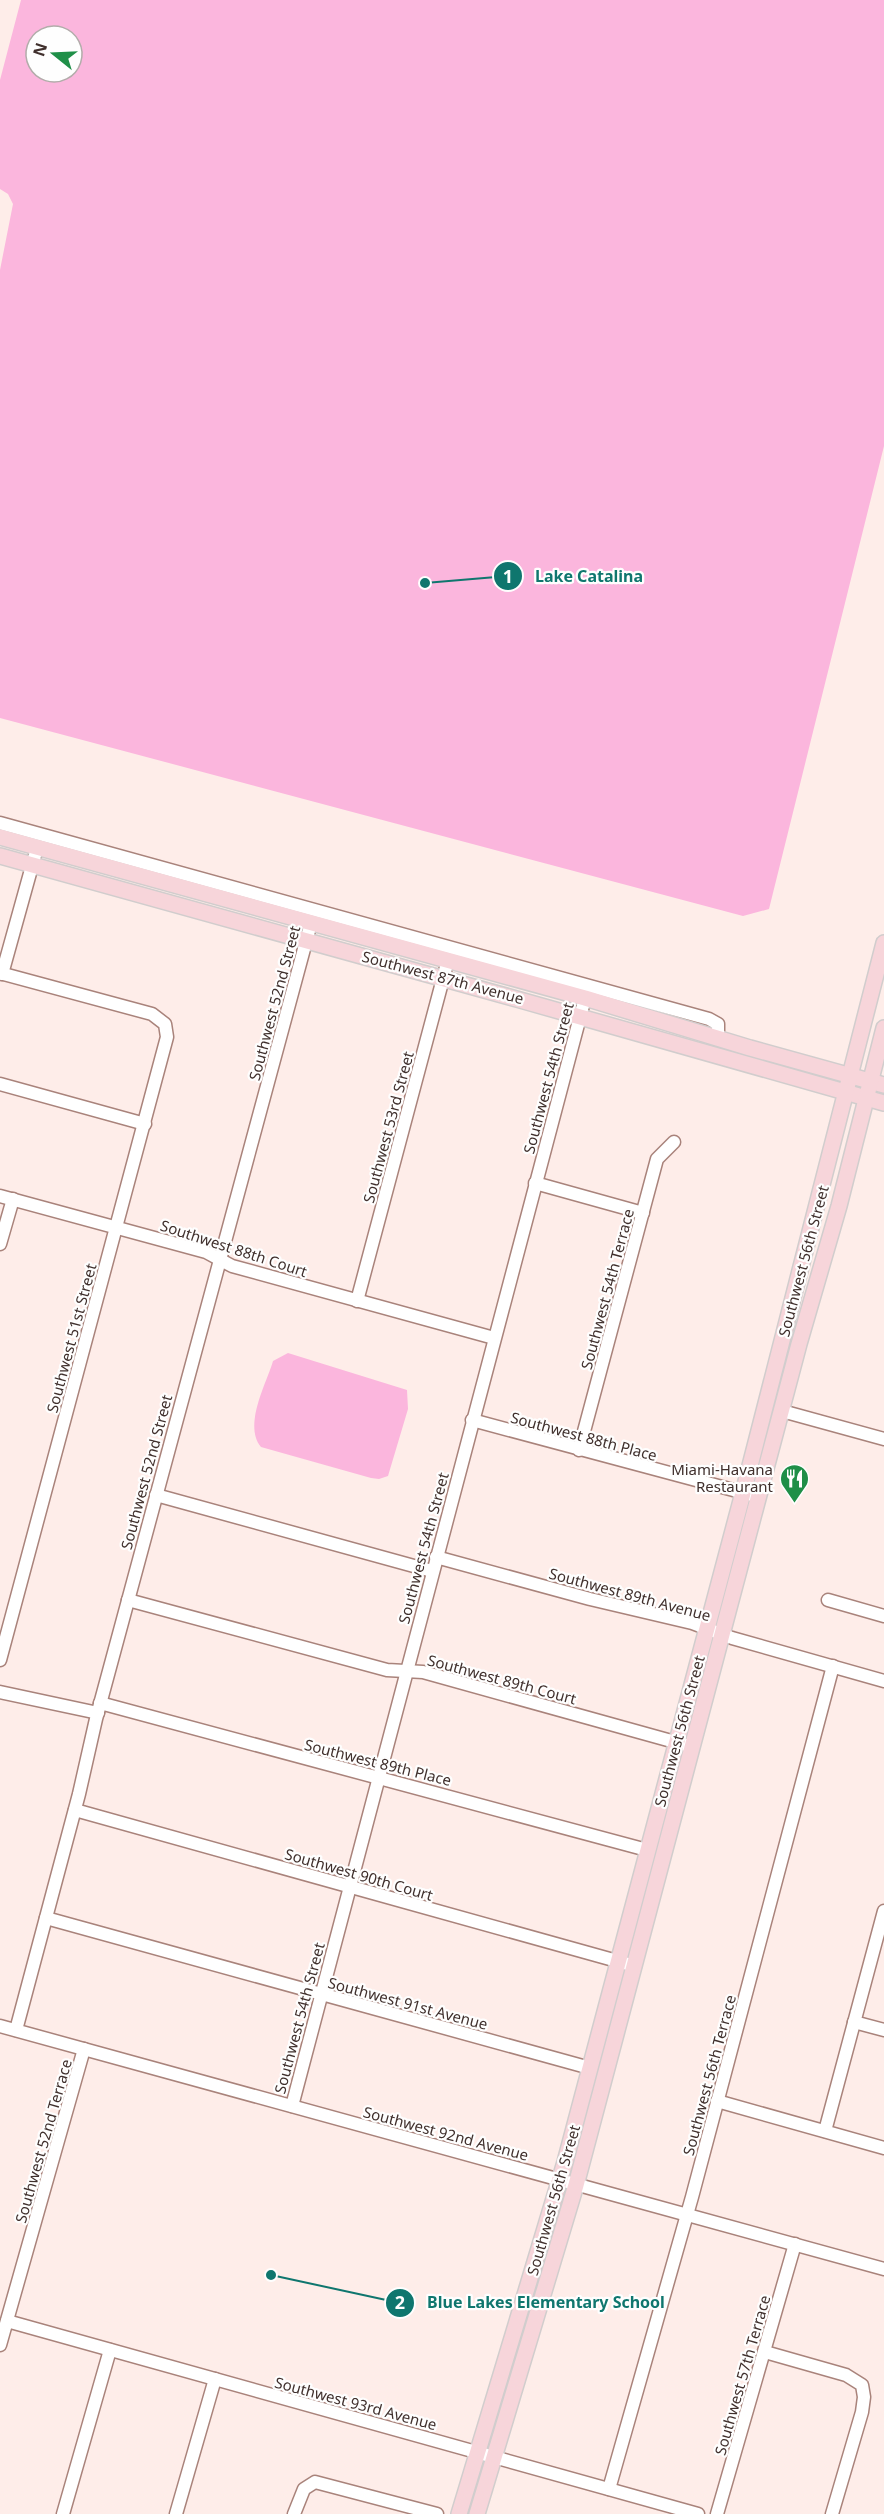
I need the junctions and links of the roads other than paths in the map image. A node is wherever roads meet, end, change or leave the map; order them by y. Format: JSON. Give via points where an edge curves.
{"nodes":[{"id":1,"x":0,"y":823,"type":"edge"},
{"id":2,"x":0,"y":837,"type":"edge"},
{"id":3,"x":37,"y":848,"type":"junction"},
{"id":4,"x":0,"y":856,"type":"edge"},
{"id":5,"x":33,"y":865,"type":"junction"},
{"id":6,"x":182,"y":880,"type":"junction"},
{"id":7,"x":175,"y":904,"type":"junction"},
{"id":8,"x":311,"y":923,"type":"junction"},
{"id":9,"x":306,"y":940,"type":"junction"},
{"id":10,"x":884,"y":943,"type":"edge"},
{"id":11,"x":448,"y":960,"type":"junction"},
{"id":12,"x":1,"y":973,"type":"edge"},
{"id":13,"x":444,"y":978,"type":"junction"},
{"id":14,"x":585,"y":998,"type":"junction"},
{"id":15,"x":580,"y":1015,"type":"junction"},
{"id":16,"x":884,"y":1028,"type":"edge"},
{"id":17,"x":718,"y":1038,"type":"junction"},
{"id":18,"x":694,"y":1049,"type":"junction"},
{"id":19,"x":851,"y":1076,"type":"junction"},
{"id":20,"x":877,"y":1083,"type":"edge"},
{"id":21,"x":0,"y":1084,"type":"edge"},
{"id":22,"x":846,"y":1093,"type":"junction"},
{"id":23,"x":866,"y":1098,"type":"junction"},
{"id":24,"x":884,"y":1103,"type":"edge"},
{"id":25,"x":145,"y":1124,"type":"junction"},
{"id":26,"x":674,"y":1142,"type":"dead end"},
{"id":27,"x":535,"y":1183,"type":"junction"},
{"id":28,"x":0,"y":1196,"type":"edge"},
{"id":29,"x":13,"y":1199,"type":"junction"},
{"id":30,"x":643,"y":1213,"type":"junction"},
{"id":31,"x":116,"y":1228,"type":"junction"},
{"id":32,"x":0,"y":1244,"type":"edge"},
{"id":33,"x":219,"y":1259,"type":"junction"},
{"id":34,"x":357,"y":1301,"type":"junction"},
{"id":35,"x":495,"y":1338,"type":"junction"},
{"id":36,"x":782,"y":1411,"type":"junction"},
{"id":37,"x":472,"y":1420,"type":"junction"},
{"id":38,"x":884,"y":1439,"type":"edge"},
{"id":39,"x":579,"y":1450,"type":"junction"},
{"id":40,"x":743,"y":1493,"type":"junction"},
{"id":41,"x":156,"y":1495,"type":"junction"},
{"id":42,"x":759,"y":1497,"type":"junction"},
{"id":43,"x":436,"y":1557,"type":"junction"},
{"id":44,"x":432,"y":1571,"type":"junction"},
{"id":45,"x":128,"y":1600,"type":"junction"},
{"id":46,"x":828,"y":1600,"type":"dead end"},
{"id":47,"x":884,"y":1616,"type":"edge"},
{"id":48,"x":706,"y":1628,"type":"junction"},
{"id":49,"x":723,"y":1635,"type":"junction"},
{"id":50,"x":0,"y":1660,"type":"edge"},
{"id":51,"x":833,"y":1666,"type":"junction"},
{"id":52,"x":406,"y":1671,"type":"junction"},
{"id":53,"x":884,"y":1681,"type":"edge"},
{"id":54,"x":0,"y":1692,"type":"edge"},
{"id":55,"x":99,"y":1708,"type":"junction"},
{"id":56,"x":676,"y":1742,"type":"junction"},
{"id":57,"x":693,"y":1747,"type":"junction"},
{"id":58,"x":378,"y":1779,"type":"junction"},
{"id":59,"x":75,"y":1810,"type":"junction"},
{"id":60,"x":648,"y":1850,"type":"junction"},
{"id":61,"x":350,"y":1887,"type":"junction"},
{"id":62,"x":884,"y":1912,"type":"edge"},
{"id":63,"x":46,"y":1918,"type":"junction"},
{"id":64,"x":619,"y":1961,"type":"junction"},
{"id":65,"x":635,"y":1966,"type":"junction"},
{"id":66,"x":321,"y":1994,"type":"junction"},
{"id":67,"x":855,"y":2022,"type":"junction"},
{"id":68,"x":0,"y":2026,"type":"edge"},
{"id":69,"x":16,"y":2030,"type":"junction"},
{"id":70,"x":884,"y":2030,"type":"edge"},
{"id":71,"x":84,"y":2049,"type":"junction"},
{"id":72,"x":590,"y":2068,"type":"junction"},
{"id":73,"x":717,"y":2101,"type":"junction"},
{"id":74,"x":291,"y":2106,"type":"junction"},
{"id":75,"x":825,"y":2132,"type":"junction"},
{"id":76,"x":884,"y":2148,"type":"edge"},
{"id":77,"x":560,"y":2181,"type":"junction"},
{"id":78,"x":576,"y":2185,"type":"junction"},
{"id":79,"x":687,"y":2215,"type":"junction"},
{"id":80,"x":795,"y":2244,"type":"junction"},
{"id":81,"x":884,"y":2269,"type":"edge"},
{"id":82,"x":7,"y":2321,"type":"junction"},
{"id":83,"x":0,"y":2344,"type":"edge"},
{"id":84,"x":110,"y":2350,"type":"junction"},
{"id":85,"x":765,"y":2352,"type":"junction"},
{"id":86,"x":214,"y":2379,"type":"junction"},
{"id":87,"x":477,"y":2452,"type":"junction"},
{"id":88,"x":494,"y":2457,"type":"junction"},
{"id":89,"x":609,"y":2489,"type":"junction"},
{"id":90,"x":63,"y":2514,"type":"edge"},
{"id":91,"x":176,"y":2514,"type":"edge"},
{"id":92,"x":294,"y":2514,"type":"edge"},
{"id":93,"x":437,"y":2514,"type":"edge"},
{"id":94,"x":459,"y":2514,"type":"edge"},
{"id":95,"x":477,"y":2514,"type":"edge"},
{"id":96,"x":698,"y":2514,"type":"edge"},
{"id":97,"x":717,"y":2514,"type":"edge"},
{"id":98,"x":832,"y":2514,"type":"edge"}],
"edges":[{"from":1,"to":6,"type":"street","name":"Southwest 87th Avenue"},
{"from":2,"to":3,"type":"main road","name":"Southwest 87th Avenue"},
{"from":3,"to":5,"type":"street"},
{"from":3,"to":6,"type":"main road","name":"Southwest 87th Avenue"},
{"from":4,"to":5,"type":"main road","name":"Southwest 87th Avenue"},
{"from":5,"to":7,"type":"main road","name":"Southwest 87th Avenue"},
{"from":5,"to":12,"type":"street"},
{"from":6,"to":7,"type":"main road"},
{"from":6,"to":8,"type":"main road","name":"Southwest 87th Avenue"},
{"from":6,"to":17,"type":"street","name":"Southwest 87th Avenue","via":[[710,1019],[717,1024]]},
{"from":7,"to":9,"type":"main road","name":"Southwest 87th Avenue"},
{"from":8,"to":9,"type":"street","name":"Southwest 52nd Street"},
{"from":8,"to":11,"type":"main road","name":"Southwest 87th Avenue"},
{"from":9,"to":13,"type":"main road","name":"Southwest 87th Avenue"},
{"from":9,"to":33,"type":"street","name":"Southwest 52nd Street"},
{"from":10,"to":19,"type":"main road","name":"Southwest 56th Street"},
{"from":11,"to":13,"type":"street","name":"Southwest 53rd Street"},
{"from":11,"to":14,"type":"main road","name":"Southwest 87th Avenue"},
{"from":12,"to":25,"type":"street","name":"Southwest 51st Street","via":[[144,1012],[165,1024],[166,1046]]},
{"from":13,"to":15,"type":"main road","name":"Southwest 87th Avenue"},
{"from":13,"to":34,"type":"street","name":"Southwest 53rd Street"},
{"from":14,"to":15,"type":"street","name":"Southwest 54th Street"},
{"from":14,"to":17,"type":"main road","name":"Southwest 87th Avenue"},
{"from":15,"to":18,"type":"main road","name":"Southwest 87th Avenue"},
{"from":15,"to":27,"type":"street","name":"Southwest 54th Street"},
{"from":16,"to":20,"type":"main road","name":"Southwest 56th Street"},
{"from":17,"to":18,"type":"main road","via":[[713,1045]]},
{"from":17,"to":19,"type":"main road","name":"Southwest 87th Avenue"},
{"from":18,"to":22,"type":"main road","name":"Southwest 87th Avenue"},
{"from":19,"to":20,"type":"main road","name":"Southwest 87th Avenue"},
{"from":19,"to":22,"type":"main road","name":"Southwest 56th Street"},
{"from":20,"to":23,"type":"main road","name":"Southwest 56th Street"},
{"from":21,"to":25,"type":"street"},
{"from":22,"to":23,"type":"main road","name":"Southwest 87th Avenue"},
{"from":22,"to":40,"type":"main road","name":"Southwest 56th Street"},
{"from":23,"to":24,"type":"main road","name":"Southwest 87th Avenue"},
{"from":23,"to":36,"type":"main road","name":"Southwest 56th Street"},
{"from":25,"to":31,"type":"street","name":"Southwest 51st Street"},
{"from":26,"to":30,"type":"street","name":"Southwest 54th Terrace","via":[[657,1159]]},
{"from":27,"to":30,"type":"street"},
{"from":27,"to":35,"type":"street","name":"Southwest 54th Street"},
{"from":28,"to":29,"type":"street","name":"Southwest 88th Court"},
{"from":29,"to":31,"type":"street","name":"Southwest 88th Court"},
{"from":29,"to":32,"type":"street"},
{"from":30,"to":39,"type":"street","name":"Southwest 54th Terrace"},
{"from":31,"to":33,"type":"street","name":"Southwest 88th Court"},
{"from":31,"to":50,"type":"street","name":"Southwest 51st Street"},
{"from":33,"to":34,"type":"street","name":"Southwest 88th Court"},
{"from":33,"to":41,"type":"street","name":"Southwest 52nd Street"},
{"from":34,"to":35,"type":"street","name":"Southwest 88th Court"},
{"from":35,"to":37,"type":"street","name":"Southwest 54th Street"},
{"from":36,"to":38,"type":"street"},
{"from":36,"to":42,"type":"main road","name":"Southwest 56th Street"},
{"from":37,"to":39,"type":"street","name":"Southwest 88th Place"},
{"from":37,"to":43,"type":"street","name":"Southwest 54th Street"},
{"from":39,"to":40,"type":"street","name":"Southwest 88th Place"},
{"from":40,"to":42,"type":"street","name":"Southwest 88th Place"},
{"from":40,"to":48,"type":"main road","name":"Southwest 56th Street"},
{"from":41,"to":44,"type":"street"},
{"from":41,"to":45,"type":"street","name":"Southwest 52nd Street"},
{"from":42,"to":49,"type":"main road","name":"Southwest 56th Street"},
{"from":43,"to":44,"type":"street","name":"Southwest 54th Street"},
{"from":43,"to":48,"type":"street","name":"Southwest 89th Avenue"},
{"from":44,"to":52,"type":"street","name":"Southwest 54th Street"},
{"from":45,"to":52,"type":"street","name":"Southwest 89th Court","via":[[387,1670]]},
{"from":45,"to":55,"type":"street","name":"Southwest 52nd Street"},
{"from":46,"to":47,"type":"street"},
{"from":48,"to":49,"type":"street","name":"Southwest 89th Avenue"},
{"from":48,"to":56,"type":"main road","name":"Southwest 56th Street"},
{"from":49,"to":51,"type":"street","name":"Southwest 89th Avenue"},
{"from":49,"to":57,"type":"main road","name":"Southwest 56th Street"},
{"from":51,"to":53,"type":"street","name":"Southwest 89th Avenue"},
{"from":51,"to":73,"type":"street","name":"Southwest 56th Terrace"},
{"from":52,"to":56,"type":"street","name":"Southwest 89th Court","via":[[423,1672]]},
{"from":52,"to":58,"type":"street","name":"Southwest 54th Street"},
{"from":54,"to":55,"type":"street","name":"Southwest 89th Place"},
{"from":55,"to":58,"type":"street","name":"Southwest 89th Place"},
{"from":55,"to":59,"type":"street","name":"Southwest 52nd Street"},
{"from":56,"to":57,"type":"street","name":"Southwest 89th Court"},
{"from":56,"to":60,"type":"main road","name":"Southwest 56th Street"},
{"from":57,"to":65,"type":"main road","name":"Southwest 56th Street"},
{"from":58,"to":60,"type":"street","name":"Southwest 89th Place"},
{"from":58,"to":61,"type":"street","name":"Southwest 54th Street"},
{"from":59,"to":61,"type":"street","name":"Southwest 90th Court"},
{"from":59,"to":63,"type":"street","name":"Southwest 52nd Street"},
{"from":60,"to":64,"type":"main road","name":"Southwest 56th Street"},
{"from":61,"to":64,"type":"street","name":"Southwest 90th Court"},
{"from":61,"to":66,"type":"street","name":"Southwest 54th Street"},
{"from":62,"to":67,"type":"street"},
{"from":63,"to":66,"type":"street","name":"Southwest 91st Avenue"},
{"from":63,"to":69,"type":"street","name":"Southwest 52nd Street"},
{"from":64,"to":65,"type":"street","name":"Southwest 90th Court"},
{"from":64,"to":72,"type":"main road","name":"Southwest 56th Street"},
{"from":65,"to":78,"type":"main road","name":"Southwest 56th Street"},
{"from":66,"to":72,"type":"street","name":"Southwest 91st Avenue"},
{"from":66,"to":74,"type":"street","name":"Southwest 54th Street"},
{"from":67,"to":70,"type":"street"},
{"from":67,"to":75,"type":"street"},
{"from":68,"to":69,"type":"street","name":"Southwest 92nd Avenue"},
{"from":69,"to":71,"type":"street","name":"Southwest 92nd Avenue"},
{"from":71,"to":74,"type":"street","name":"Southwest 92nd Avenue"},
{"from":71,"to":82,"type":"street","name":"Southwest 52nd Terrace"},
{"from":72,"to":77,"type":"main road","name":"Southwest 56th Street"},
{"from":73,"to":75,"type":"street"},
{"from":73,"to":79,"type":"street","name":"Southwest 56th Terrace"},
{"from":74,"to":77,"type":"street","name":"Southwest 92nd Avenue"},
{"from":75,"to":76,"type":"street"},
{"from":77,"to":78,"type":"street","name":"Southwest 92nd Avenue"},
{"from":77,"to":87,"type":"main road","name":"Southwest 56th Street"},
{"from":78,"to":79,"type":"street","name":"Southwest 92nd Avenue"},
{"from":78,"to":88,"type":"main road","name":"Southwest 56th Street"},
{"from":79,"to":80,"type":"street","name":"Southwest 92nd Avenue"},
{"from":79,"to":89,"type":"street","name":"Southwest 56th Terrace"},
{"from":80,"to":81,"type":"street","name":"Southwest 92nd Avenue"},
{"from":80,"to":85,"type":"street","name":"Southwest 57th Terrace"},
{"from":82,"to":83,"type":"street","name":"Southwest 52nd Terrace"},
{"from":82,"to":84,"type":"street","name":"Southwest 93rd Avenue"},
{"from":84,"to":86,"type":"street","name":"Southwest 93rd Avenue"},
{"from":84,"to":90,"type":"street"},
{"from":85,"to":97,"type":"street","name":"Southwest 57th Terrace"},
{"from":85,"to":98,"type":"street","via":[[846,2375],[862,2385],[862,2412]]},
{"from":86,"to":87,"type":"street","name":"Southwest 93rd Avenue"},
{"from":86,"to":91,"type":"street"},
{"from":87,"to":88,"type":"street","name":"Southwest 93rd Avenue"},
{"from":87,"to":94,"type":"main road","name":"Southwest 56th Street"},
{"from":88,"to":89,"type":"street","name":"Southwest 93rd Avenue"},
{"from":88,"to":95,"type":"main road","name":"Southwest 56th Street"},
{"from":89,"to":96,"type":"street","name":"Southwest 93rd Avenue"},
{"from":92,"to":93,"type":"street","via":[[307,2486],[321,2482]]}]}
